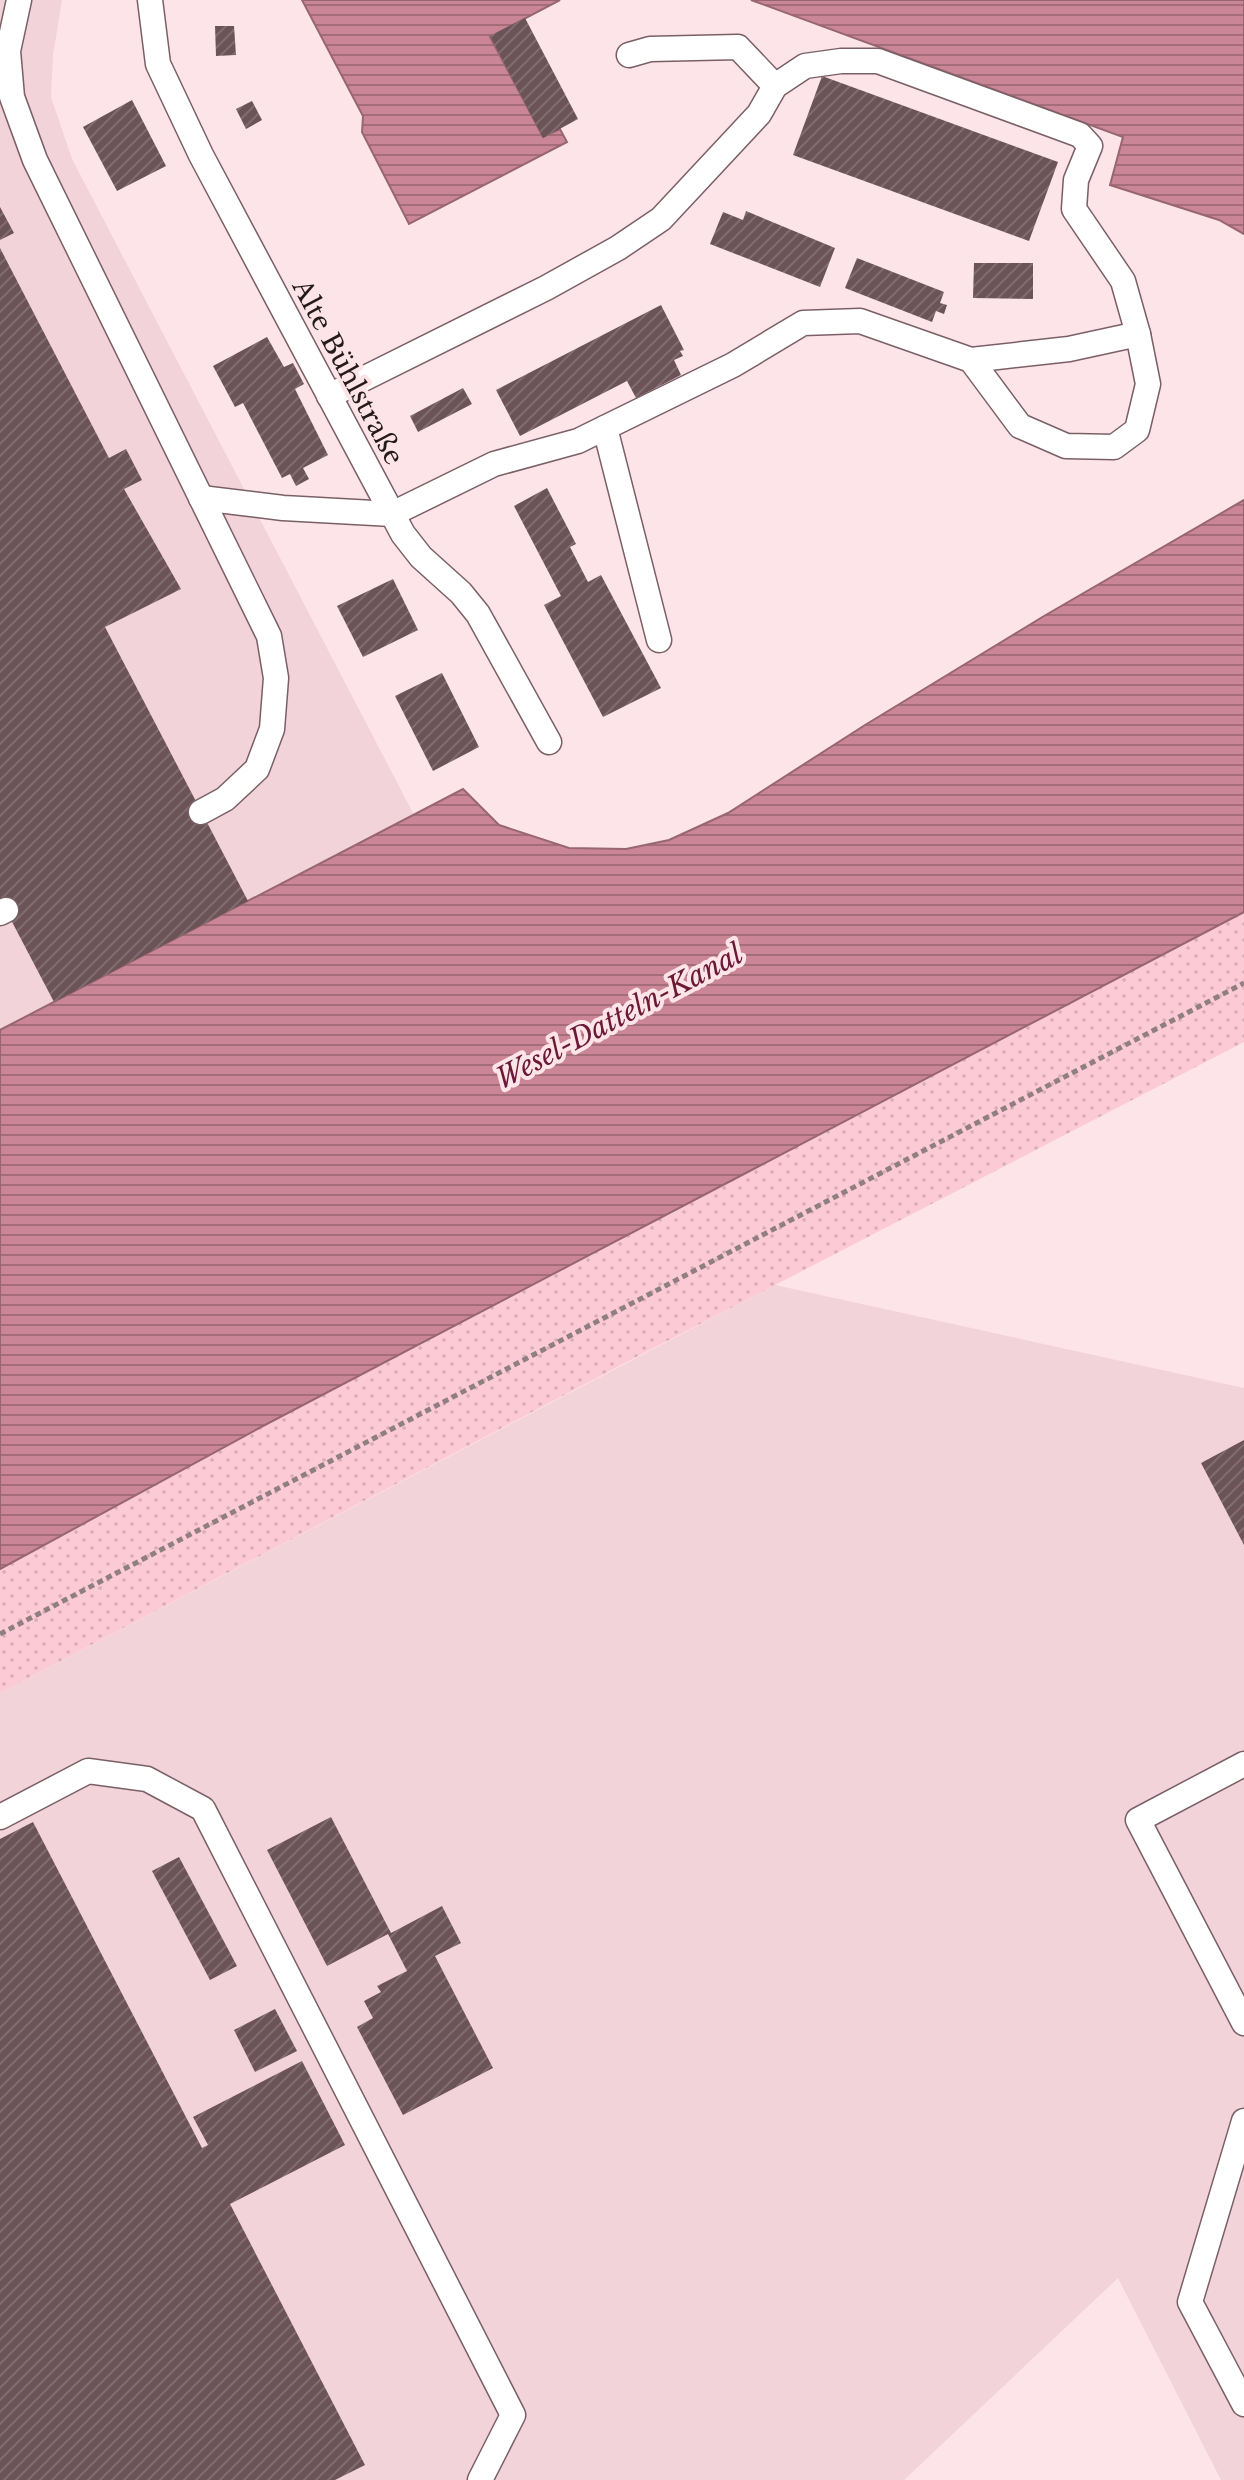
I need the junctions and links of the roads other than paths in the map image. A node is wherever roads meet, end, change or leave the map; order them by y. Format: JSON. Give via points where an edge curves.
{"nodes":[{"id":1,"x":19,"y":0,"type":"edge"},
{"id":2,"x":150,"y":0,"type":"edge"},
{"id":3,"x":629,"y":55,"type":"dead end"},
{"id":4,"x":775,"y":86,"type":"junction"},
{"id":5,"x":1138,"y":334,"type":"junction"},
{"id":6,"x":971,"y":360,"type":"junction"},
{"id":7,"x":329,"y":396,"type":"junction"},
{"id":8,"x":605,"y":428,"type":"junction"},
{"id":9,"x":201,"y":498,"type":"junction"},
{"id":10,"x":392,"y":514,"type":"junction"},
{"id":11,"x":659,"y":640,"type":"dead end"},
{"id":12,"x":549,"y":742,"type":"dead end"},
{"id":13,"x":201,"y":812,"type":"dead end"},
{"id":14,"x":1244,"y":1764,"type":"edge"},
{"id":15,"x":0,"y":1817,"type":"edge"},
{"id":16,"x":1244,"y":2023,"type":"edge"},
{"id":17,"x":1244,"y":2121,"type":"edge"},
{"id":18,"x":1244,"y":2404,"type":"edge"},
{"id":19,"x":480,"y":2480,"type":"edge"}],
"edges":[{"from":1,"to":9,"type":"lane","via":[[8,51],[12,97],[35,160]]},
{"from":2,"to":7,"type":"lane","name":"Alte Bühlstraße","via":[[158,64]]},
{"from":3,"to":4,"type":"lane","via":[[650,49],[738,47]]},
{"from":4,"to":5,"type":"lane","via":[[805,66],[878,61],[1080,135],[1090,146],[1076,180],[1074,209],[1123,281]]},
{"from":4,"to":7,"type":"lane","via":[[759,114],[661,219],[546,288]]},
{"from":5,"to":6,"type":"lane","via":[[1069,349]]},
{"from":5,"to":6,"type":"lane","via":[[1148,384],[1137,430],[1114,447],[1066,446],[1020,426]]},
{"from":6,"to":8,"type":"lane","via":[[860,321],[803,323],[733,365]]},
{"from":7,"to":10,"type":"lane","name":"Alte Bühlstraße"},
{"from":8,"to":10,"type":"lane","via":[[578,441],[494,464]]},
{"from":8,"to":11,"type":"lane"},
{"from":9,"to":10,"type":"lane"},
{"from":9,"to":13,"type":"lane","via":[[269,636],[276,678],[272,729],[257,769],[225,799]]},
{"from":10,"to":12,"type":"lane","name":"Alte Bühlstraße","via":[[421,557],[478,614]]},
{"from":14,"to":16,"type":"lane","via":[[1138,1820]]},
{"from":15,"to":19,"type":"lane","via":[[88,1771],[147,1779],[203,1809],[513,2415]]},
{"from":17,"to":18,"type":"lane","via":[[1190,2302]]}]}
